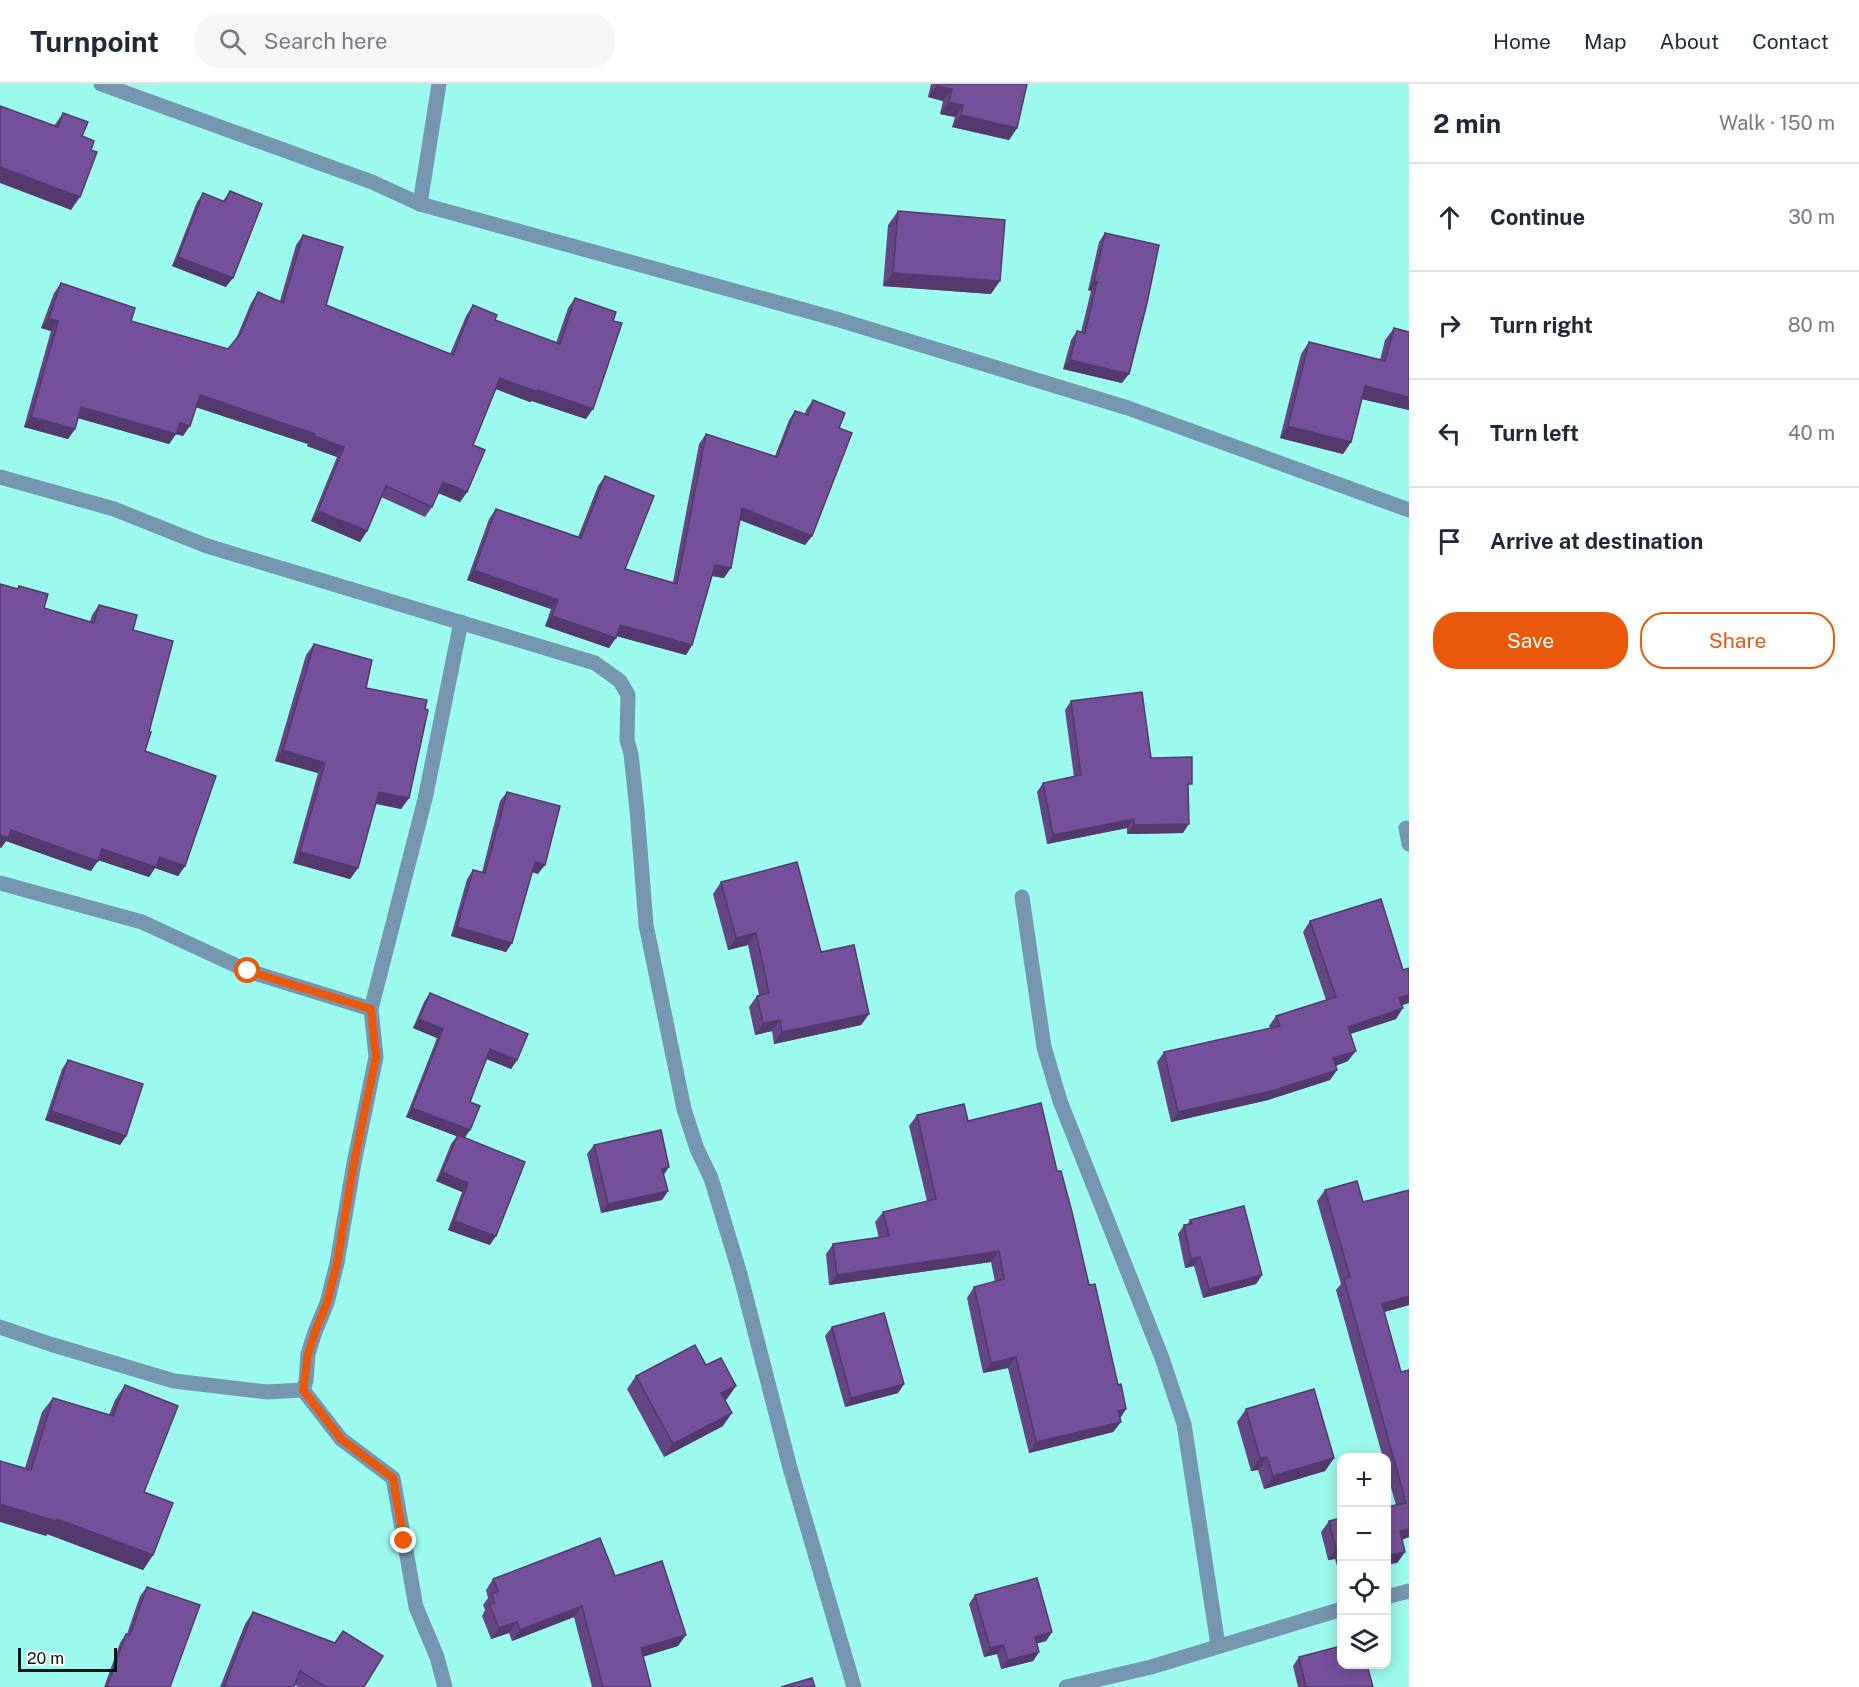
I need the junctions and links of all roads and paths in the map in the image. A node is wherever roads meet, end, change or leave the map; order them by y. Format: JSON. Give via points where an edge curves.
{"nodes":[{"id":1,"x":101,"y":84,"type":"edge"},
{"id":2,"x":439,"y":84,"type":"edge"},
{"id":3,"x":420,"y":204,"type":"junction"},
{"id":4,"x":0,"y":477,"type":"edge"},
{"id":5,"x":1409,"y":510,"type":"edge"},
{"id":6,"x":461,"y":622,"type":"junction"},
{"id":7,"x":1406,"y":828,"type":"dead end"},
{"id":8,"x":1409,"y":844,"type":"edge"},
{"id":9,"x":0,"y":883,"type":"edge"},
{"id":10,"x":1022,"y":897,"type":"dead end"},
{"id":11,"x":371,"y":1009,"type":"junction"},
{"id":12,"x":0,"y":1327,"type":"edge"},
{"id":13,"x":303,"y":1390,"type":"junction"},
{"id":14,"x":1409,"y":1591,"type":"edge"},
{"id":15,"x":1391,"y":1596,"type":"edge"},
{"id":16,"x":1337,"y":1610,"type":"edge"},
{"id":17,"x":1218,"y":1645,"type":"junction"},
{"id":18,"x":445,"y":1687,"type":"edge"},
{"id":19,"x":854,"y":1687,"type":"edge"},
{"id":20,"x":1066,"y":1687,"type":"edge"}],
"edges":[{"from":1,"to":3,"type":"street","via":[[372,182]]},
{"from":2,"to":3,"type":"street"},
{"from":3,"to":5,"type":"street","via":[[833,318],[1128,408]]},
{"from":4,"to":6,"type":"street","via":[[114,509],[207,546]]},
{"from":6,"to":11,"type":"street","via":[[425,799]]},
{"from":6,"to":19,"type":"street","via":[[595,663],[620,681],[628,695],[627,740],[646,925],[684,1109],[711,1178],[740,1274],[790,1468]]},
{"from":7,"to":8,"type":"street"},
{"from":9,"to":11,"type":"street","via":[[142,922],[248,971]]},
{"from":10,"to":17,"type":"street","via":[[1044,1047],[1060,1101],[1162,1358],[1184,1424]]},
{"from":11,"to":13,"type":"street","via":[[376,1057],[337,1263],[308,1354]]},
{"from":12,"to":13,"type":"street","via":[[174,1381],[267,1392]]},
{"from":13,"to":18,"type":"street","via":[[341,1439],[393,1478],[416,1607]]},
{"from":14,"to":15,"type":"street"},
{"from":16,"to":17,"type":"street"},
{"from":17,"to":20,"type":"street","via":[[1151,1667]]}]}
